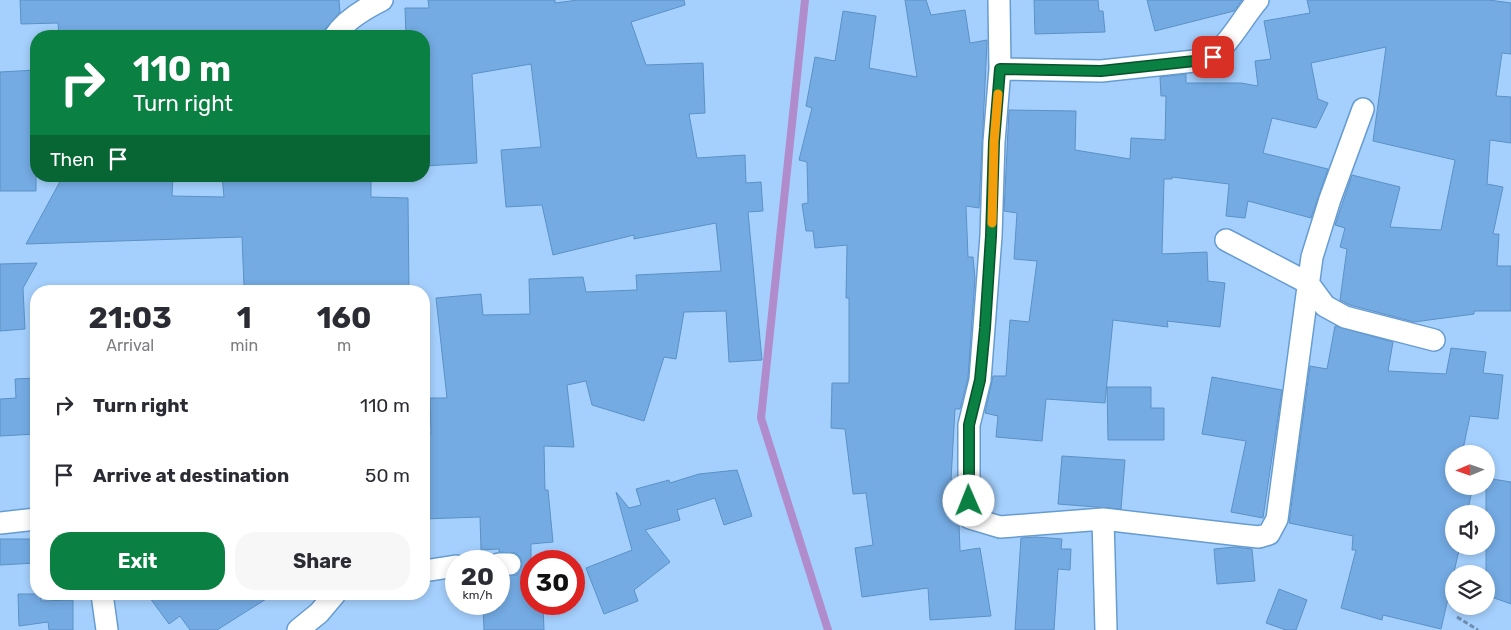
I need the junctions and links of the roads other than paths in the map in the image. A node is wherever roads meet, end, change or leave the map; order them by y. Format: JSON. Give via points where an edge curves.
{"nodes":[{"id":1,"x":382,"y":0,"type":"edge"},
{"id":2,"x":999,"y":0,"type":"edge"},
{"id":3,"x":1258,"y":0,"type":"edge"},
{"id":4,"x":339,"y":30,"type":"edge"},
{"id":5,"x":1000,"y":69,"type":"junction"},
{"id":6,"x":1363,"y":109,"type":"dead end"},
{"id":7,"x":1226,"y":240,"type":"dead end"},
{"id":8,"x":1308,"y":283,"type":"junction"},
{"id":9,"x":1434,"y":340,"type":"dead end"},
{"id":10,"x":1103,"y":519,"type":"junction"},
{"id":11,"x":30,"y":520,"type":"edge"},
{"id":12,"x":0,"y":523,"type":"edge"},
{"id":13,"x":445,"y":568,"type":"edge"},
{"id":14,"x":430,"y":570,"type":"edge"},
{"id":15,"x":103,"y":600,"type":"edge"},
{"id":16,"x":330,"y":600,"type":"edge"},
{"id":17,"x":107,"y":630,"type":"edge"},
{"id":18,"x":298,"y":630,"type":"edge"},
{"id":19,"x":1106,"y":630,"type":"edge"}],
"edges":[{"from":1,"to":4,"type":"street"},
{"from":2,"to":5,"type":"street"},
{"from":3,"to":5,"type":"street","via":[[1222,50],[1204,60],[1101,71]]},
{"from":5,"to":10,"type":"street","via":[[985,328],[980,380],[969,425],[969,515],[978,522],[1000,527]]},
{"from":6,"to":8,"type":"street","via":[[1330,199],[1312,257]]},
{"from":7,"to":8,"type":"street"},
{"from":8,"to":9,"type":"street","via":[[1325,306],[1345,317]]},
{"from":8,"to":10,"type":"street","via":[[1277,519],[1269,534],[1240,536]]},
{"from":10,"to":19,"type":"street"},
{"from":11,"to":12,"type":"street"},
{"from":13,"to":14,"type":"street"},
{"from":15,"to":17,"type":"street"},
{"from":16,"to":18,"type":"street"}]}
